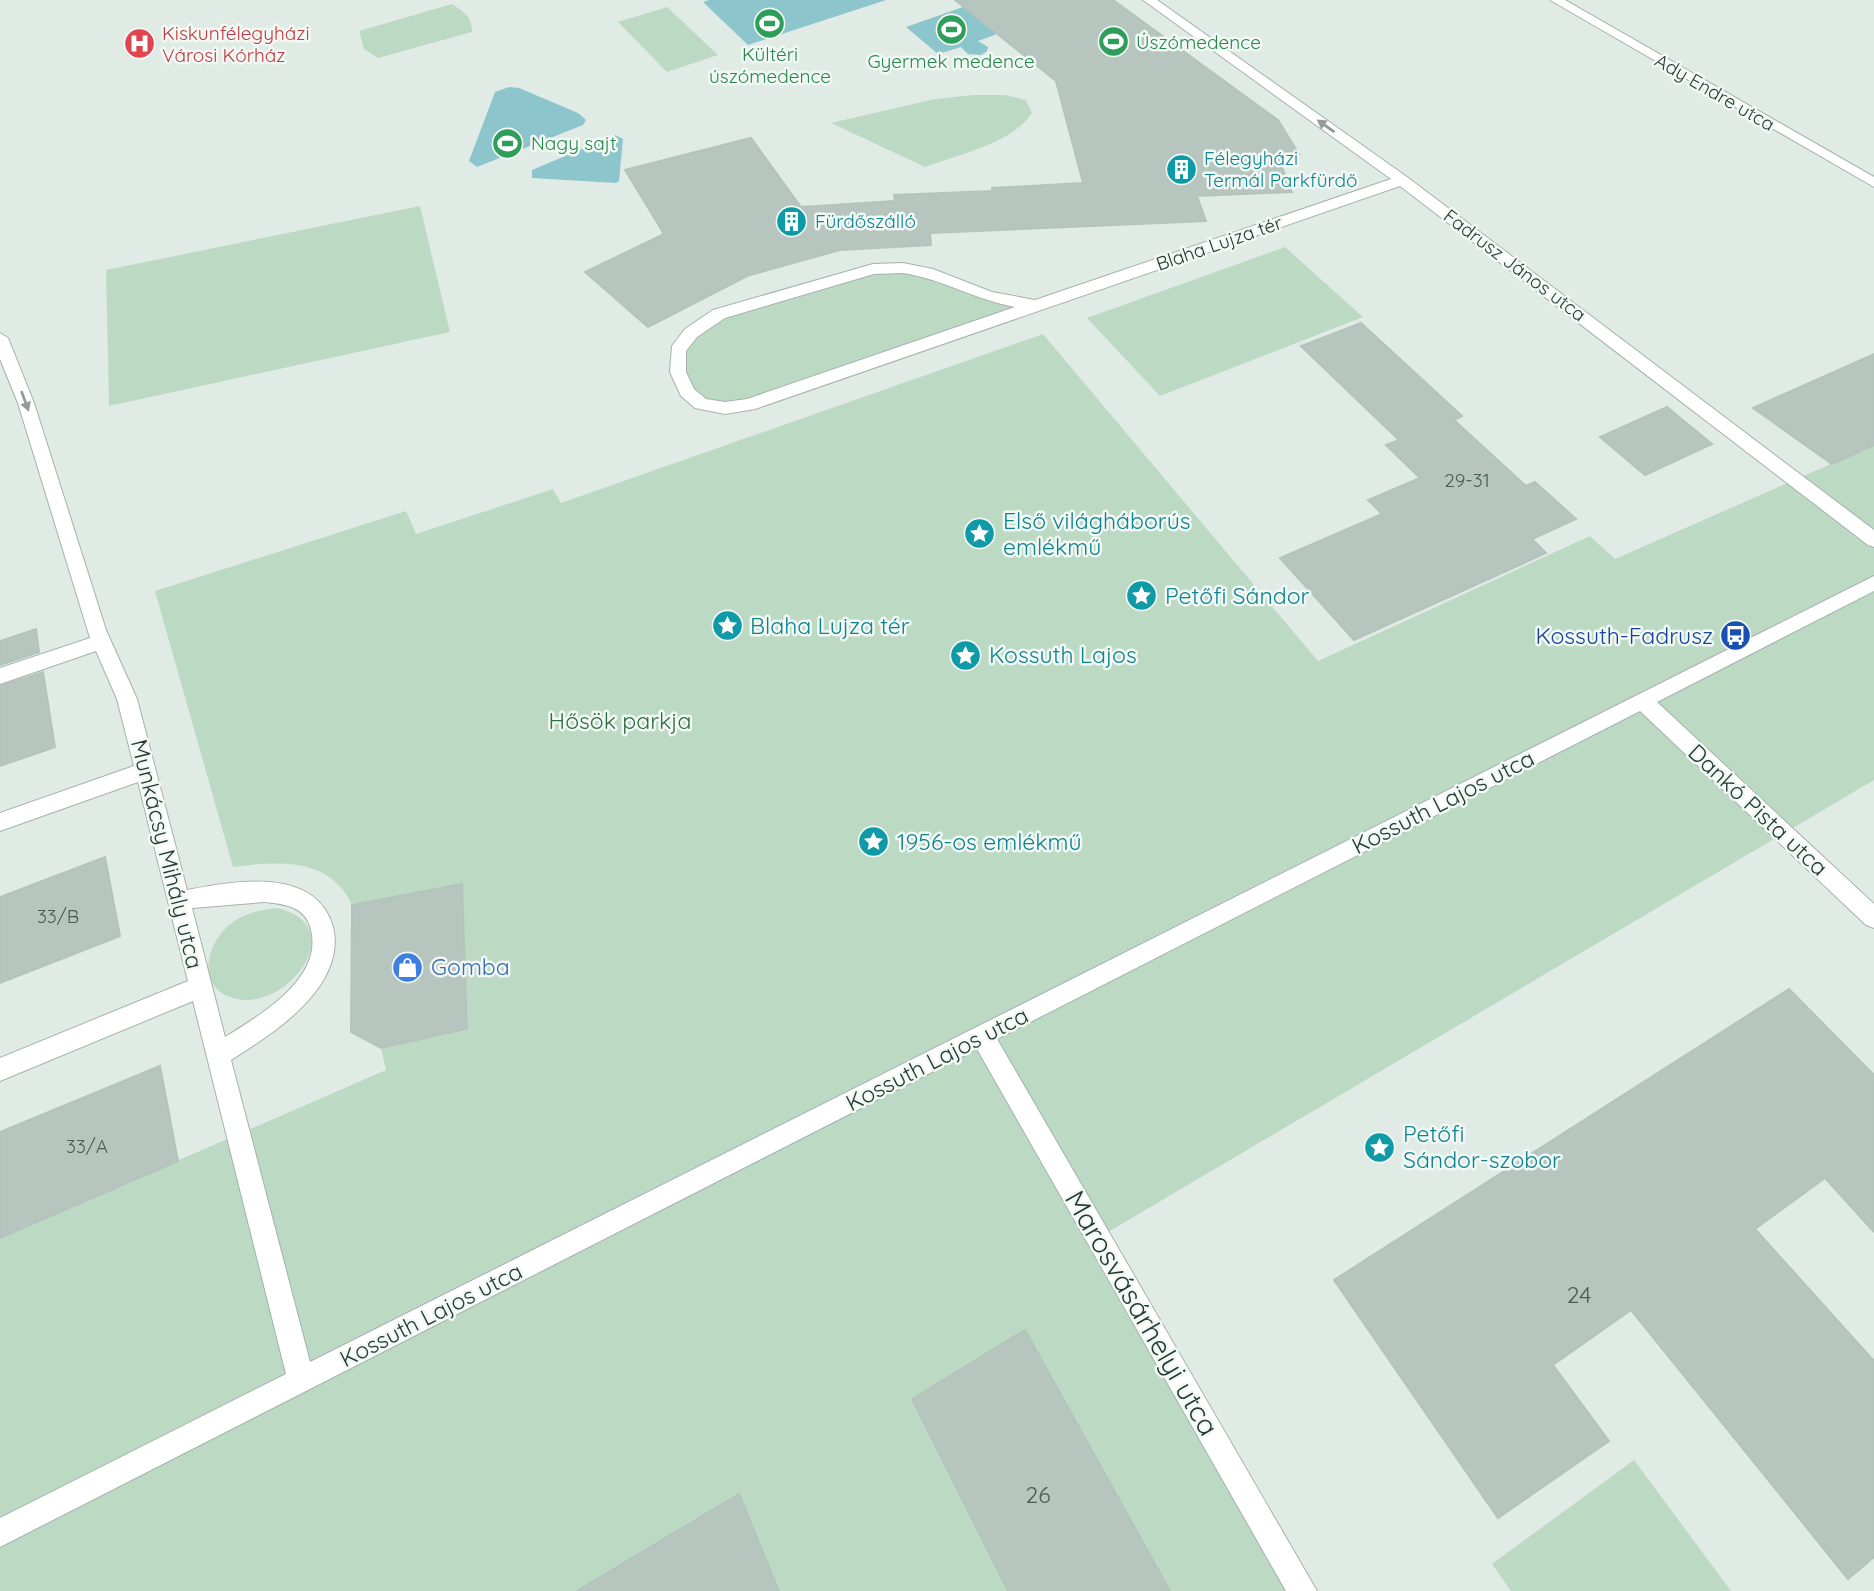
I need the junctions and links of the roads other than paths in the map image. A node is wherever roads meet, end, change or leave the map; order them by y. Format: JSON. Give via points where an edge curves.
{"nodes":[{"id":1,"x":1149,"y":0,"type":"edge"},
{"id":2,"x":1556,"y":0,"type":"edge"},
{"id":3,"x":1874,"y":162,"type":"edge"},
{"id":4,"x":1851,"y":170,"type":"junction"},
{"id":5,"x":1402,"y":180,"type":"junction"},
{"id":6,"x":1874,"y":183,"type":"edge"},
{"id":7,"x":1037,"y":305,"type":"junction"},
{"id":8,"x":0,"y":338,"type":"edge"},
{"id":9,"x":1874,"y":540,"type":"edge"},
{"id":10,"x":1874,"y":583,"type":"edge"},
{"id":11,"x":99,"y":636,"type":"junction"},
{"id":12,"x":0,"y":676,"type":"edge"},
{"id":13,"x":1642,"y":701,"type":"junction"},
{"id":14,"x":145,"y":771,"type":"junction"},
{"id":15,"x":0,"y":822,"type":"edge"},
{"id":16,"x":178,"y":901,"type":"junction"},
{"id":17,"x":1874,"y":918,"type":"edge"},
{"id":18,"x":201,"y":987,"type":"junction"},
{"id":19,"x":982,"y":1036,"type":"junction"},
{"id":20,"x":218,"y":1055,"type":"junction"},
{"id":21,"x":0,"y":1070,"type":"edge"},
{"id":22,"x":302,"y":1381,"type":"junction"},
{"id":23,"x":0,"y":1533,"type":"edge"},
{"id":24,"x":1302,"y":1591,"type":"edge"}],
"edges":[{"from":5,"to":1,"type":"street","name":"Fadrusz János utca","one_way":true},
{"from":2,"to":4,"type":"street","name":"Ady Endre utca"},
{"from":3,"to":4,"type":"street"},
{"from":4,"to":6,"type":"street","name":"Ady Endre utca"},
{"from":5,"to":7,"type":"street","name":"Blaha Lujza tér"},
{"from":5,"to":9,"type":"street","name":"Fadrusz János utca"},
{"from":7,"to":7,"type":"street","name":"Blaha Lujza tér","via":[[989,297],[927,272],[873,269],[719,314],[691,332],[678,350],[678,372],[687,392],[701,404],[749,405]]},
{"from":8,"to":11,"type":"street","name":"Munkácsy Mihály utca","one_way":true,"via":[[26,402]]},
{"from":10,"to":13,"type":"street","name":"Kossuth Lajos utca"},
{"from":11,"to":12,"type":"street"},
{"from":11,"to":14,"type":"street","name":"Munkácsy Mihály utca","via":[[127,699]]},
{"from":13,"to":17,"type":"street","name":"Dankó Pista utca"},
{"from":13,"to":19,"type":"street","name":"Kossuth Lajos utca"},
{"from":14,"to":15,"type":"street"},
{"from":14,"to":16,"type":"street","name":"Munkácsy Mihály utca"},
{"from":16,"to":18,"type":"street","name":"Munkácsy Mihály utca"},
{"from":16,"to":20,"type":"street","via":[[272,893],[309,904],[321,921],[323,957],[313,976],[259,1029]]},
{"from":18,"to":20,"type":"street","name":"Munkácsy Mihály utca"},
{"from":18,"to":21,"type":"street"},
{"from":19,"to":22,"type":"street","name":"Kossuth Lajos utca"},
{"from":19,"to":24,"type":"street","name":"Marosvásárhelyi utca"},
{"from":20,"to":22,"type":"street","name":"Munkácsy Mihály utca"},
{"from":22,"to":23,"type":"street","name":"Kossuth Lajos utca"}]}
